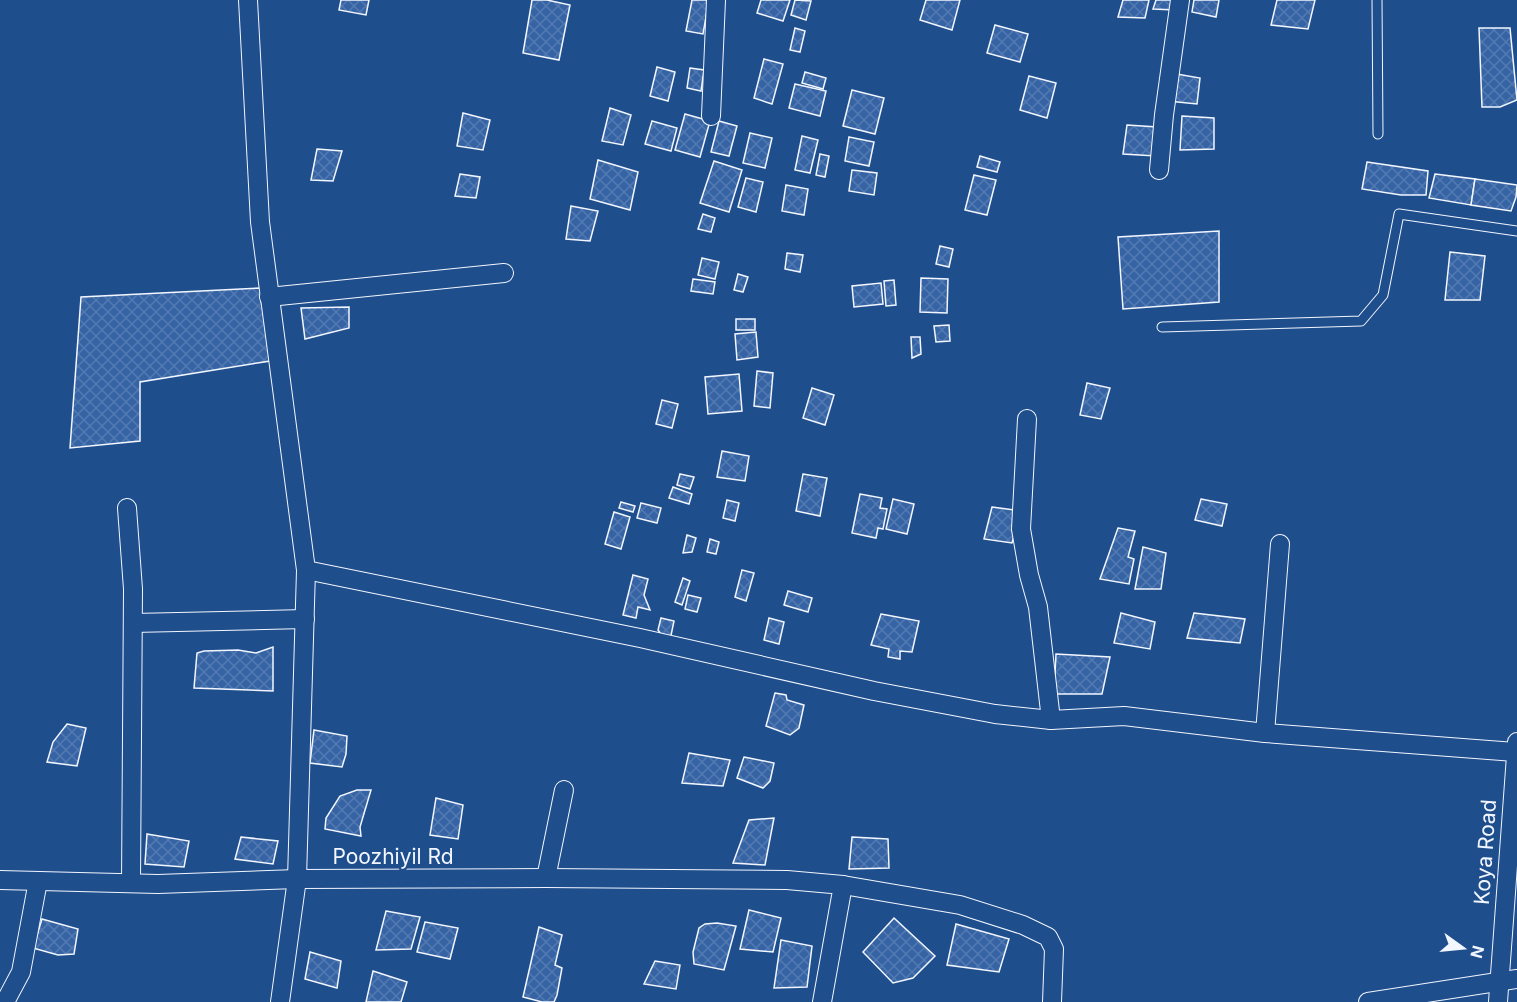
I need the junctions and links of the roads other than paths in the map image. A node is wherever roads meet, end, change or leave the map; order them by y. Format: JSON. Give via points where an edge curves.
{"nodes":[{"id":1,"x":248,"y":0,"type":"edge"},
{"id":2,"x":716,"y":0,"type":"edge"},
{"id":3,"x":1180,"y":0,"type":"edge"},
{"id":4,"x":1377,"y":0,"type":"edge"},
{"id":5,"x":711,"y":116,"type":"dead end"},
{"id":6,"x":1378,"y":134,"type":"dead end"},
{"id":7,"x":1159,"y":170,"type":"dead end"},
{"id":8,"x":1517,"y":231,"type":"edge"},
{"id":9,"x":504,"y":273,"type":"dead end"},
{"id":10,"x":270,"y":297,"type":"junction"},
{"id":11,"x":1162,"y":327,"type":"dead end"},
{"id":12,"x":1027,"y":419,"type":"dead end"},
{"id":13,"x":127,"y":508,"type":"dead end"},
{"id":14,"x":1280,"y":544,"type":"dead end"},
{"id":15,"x":306,"y":570,"type":"junction"},
{"id":16,"x":305,"y":619,"type":"junction"},
{"id":17,"x":133,"y":623,"type":"junction"},
{"id":18,"x":1051,"y":720,"type":"junction"},
{"id":19,"x":1265,"y":733,"type":"junction"},
{"id":20,"x":1516,"y":755,"type":"edge"},
{"id":21,"x":564,"y":790,"type":"dead end"},
{"id":22,"x":546,"y":878,"type":"junction"},
{"id":23,"x":297,"y":879,"type":"junction"},
{"id":24,"x":0,"y":880,"type":"edge"},
{"id":25,"x":38,"y":881,"type":"junction"},
{"id":26,"x":131,"y":883,"type":"junction"},
{"id":27,"x":843,"y":885,"type":"junction"},
{"id":28,"x":1508,"y":980,"type":"edge"},
{"id":29,"x":5,"y":1002,"type":"edge"},
{"id":30,"x":280,"y":1002,"type":"edge"},
{"id":31,"x":822,"y":1002,"type":"edge"},
{"id":32,"x":1052,"y":1002,"type":"edge"},
{"id":33,"x":1368,"y":1002,"type":"edge"},
{"id":34,"x":1498,"y":1002,"type":"edge"}],
"edges":[{"from":1,"to":10,"type":"street","via":[[260,222]]},
{"from":2,"to":5,"type":"street"},
{"from":3,"to":7,"type":"street"},
{"from":4,"to":6,"type":"lane"},
{"from":8,"to":11,"type":"lane","via":[[1398,214],[1383,295],[1361,321]]},
{"from":9,"to":10,"type":"street"},
{"from":10,"to":15,"type":"street"},
{"from":12,"to":18,"type":"street","via":[[1022,529],[1038,607]]},
{"from":13,"to":17,"type":"street"},
{"from":14,"to":19,"type":"street"},
{"from":15,"to":16,"type":"street"},
{"from":15,"to":18,"type":"street","via":[[640,638],[874,691],[995,714]]},
{"from":16,"to":17,"type":"street"},
{"from":16,"to":23,"type":"street"},
{"from":17,"to":26,"type":"street"},
{"from":18,"to":19,"type":"street","via":[[1124,716]]},
{"from":19,"to":20,"type":"street"},
{"from":20,"to":28,"type":"street","name":"Koya Road"},
{"from":21,"to":22,"type":"street"},
{"from":22,"to":23,"type":"street","name":"Poozhiyil Rd"},
{"from":22,"to":27,"type":"street","name":"Poozhiyil Rd","via":[[787,880]]},
{"from":23,"to":26,"type":"street","name":"Poozhiyil Rd"},
{"from":23,"to":30,"type":"street"},
{"from":24,"to":25,"type":"street","name":"Poozhiyil Rd"},
{"from":25,"to":26,"type":"street","name":"Poozhiyil Rd"},
{"from":25,"to":29,"type":"street","via":[[21,972]]},
{"from":27,"to":31,"type":"street"},
{"from":27,"to":32,"type":"street","name":"Poozhiyil Rd","via":[[960,905],[1023,925],[1048,938],[1054,949]]},
{"from":28,"to":33,"type":"street"},
{"from":28,"to":34,"type":"street","name":"Koya Road"}]}
